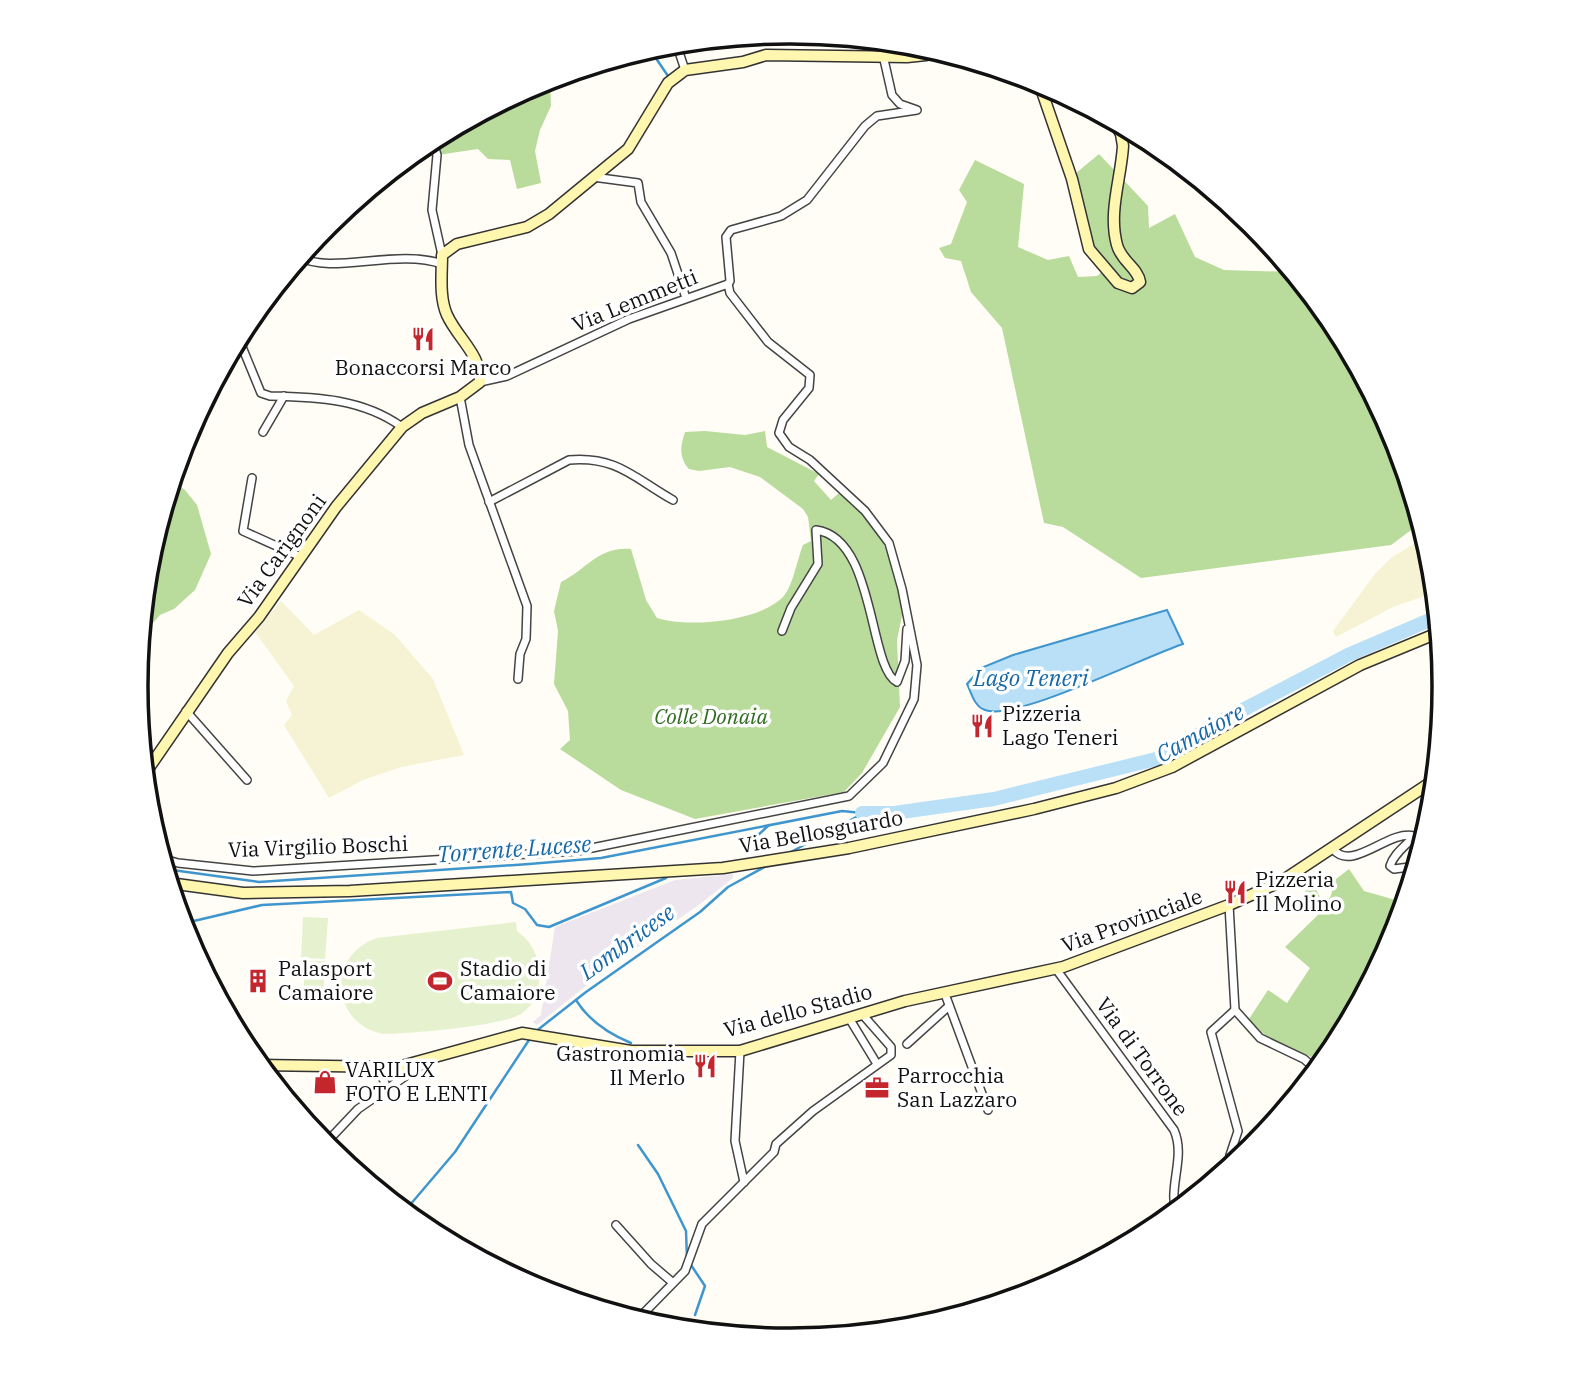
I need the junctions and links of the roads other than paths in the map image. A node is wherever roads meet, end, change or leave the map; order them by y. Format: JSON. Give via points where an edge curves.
{"nodes":[{"id":1,"x":680,"y":54,"type":"edge"},
{"id":2,"x":883,"y":55,"type":"junction"},
{"id":3,"x":910,"y":55,"type":"edge"},
{"id":4,"x":685,"y":70,"type":"junction"},
{"id":5,"x":1044,"y":96,"type":"edge"},
{"id":6,"x":1121,"y":136,"type":"edge"},
{"id":7,"x":436,"y":150,"type":"edge"},
{"id":8,"x":593,"y":177,"type":"junction"},
{"id":9,"x":442,"y":260,"type":"junction"},
{"id":10,"x":309,"y":261,"type":"edge"},
{"id":11,"x":728,"y":285,"type":"junction"},
{"id":12,"x":686,"y":298,"type":"junction"},
{"id":13,"x":243,"y":350,"type":"edge"},
{"id":14,"x":480,"y":382,"type":"junction"},
{"id":15,"x":284,"y":396,"type":"junction"},
{"id":16,"x":460,"y":397,"type":"junction"},
{"id":17,"x":402,"y":427,"type":"junction"},
{"id":18,"x":263,"y":432,"type":"dead end"},
{"id":19,"x":252,"y":478,"type":"dead end"},
{"id":20,"x":673,"y":500,"type":"dead end"},
{"id":21,"x":488,"y":502,"type":"junction"},
{"id":22,"x":300,"y":557,"type":"junction"},
{"id":23,"x":908,"y":624,"type":"junction"},
{"id":24,"x":782,"y":631,"type":"dead end"},
{"id":25,"x":1431,"y":636,"type":"edge"},
{"id":26,"x":518,"y":679,"type":"dead end"},
{"id":27,"x":186,"y":711,"type":"junction"},
{"id":28,"x":152,"y":762,"type":"edge"},
{"id":29,"x":247,"y":780,"type":"dead end"},
{"id":30,"x":1425,"y":786,"type":"edge"},
{"id":31,"x":849,"y":796,"type":"joint"},
{"id":32,"x":1333,"y":849,"type":"junction"},
{"id":33,"x":173,"y":861,"type":"edge"},
{"id":34,"x":1407,"y":867,"type":"edge"},
{"id":35,"x":179,"y":885,"type":"edge"},
{"id":36,"x":1229,"y":905,"type":"junction"},
{"id":37,"x":1056,"y":969,"type":"junction"},
{"id":38,"x":945,"y":994,"type":"junction"},
{"id":39,"x":949,"y":1006,"type":"junction"},
{"id":40,"x":1236,"y":1010,"type":"junction"},
{"id":41,"x":862,"y":1014,"type":"junction"},
{"id":42,"x":849,"y":1018,"type":"junction"},
{"id":43,"x":906,"y":1044,"type":"dead end"},
{"id":44,"x":740,"y":1051,"type":"junction"},
{"id":45,"x":428,"y":1061,"type":"junction"},
{"id":46,"x":877,"y":1063,"type":"junction"},
{"id":47,"x":1310,"y":1064,"type":"edge"},
{"id":48,"x":272,"y":1065,"type":"edge"},
{"id":49,"x":378,"y":1069,"type":"junction"},
{"id":50,"x":384,"y":1089,"type":"junction"},
{"id":51,"x":988,"y":1110,"type":"dead end"},
{"id":52,"x":332,"y":1137,"type":"edge"},
{"id":53,"x":1230,"y":1155,"type":"edge"},
{"id":54,"x":744,"y":1182,"type":"junction"},
{"id":55,"x":1174,"y":1202,"type":"edge"},
{"id":56,"x":616,"y":1225,"type":"dead end"},
{"id":57,"x":672,"y":1282,"type":"junction"},
{"id":58,"x":644,"y":1312,"type":"edge"}],
"edges":[{"from":1,"to":4,"type":"street"},
{"from":2,"to":3,"type":"street"},
{"from":2,"to":4,"type":"street","via":[[766,55]]},
{"from":2,"to":11,"type":"street","via":[[892,95],[900,104],[917,110],[877,116],[807,200],[781,216],[731,230],[726,237]]},
{"from":4,"to":8,"type":"street","via":[[668,83],[628,149]]},
{"from":5,"to":6,"type":"street","via":[[1072,179],[1089,249],[1118,283],[1132,288],[1140,282],[1139,273],[1121,255],[1114,224]]},
{"from":7,"to":9,"type":"street","via":[[432,210]]},
{"from":8,"to":9,"type":"street","via":[[527,227],[457,244]]},
{"from":8,"to":12,"type":"street","via":[[638,183],[641,201],[671,253]]},
{"from":9,"to":10,"type":"street","via":[[391,258],[320,265]]},
{"from":9,"to":14,"type":"street","via":[[446,314],[477,362]]},
{"from":11,"to":12,"type":"street","name":"Via Lemmetti"},
{"from":11,"to":23,"type":"street","name":"Via Lemmetti","via":[[768,342],[810,375],[809,388],[783,420],[779,433],[881,530],[896,564]]},
{"from":12,"to":14,"type":"street","name":"Via Lemmetti","via":[[506,376]]},
{"from":13,"to":15,"type":"street","via":[[261,393]]},
{"from":14,"to":16,"type":"street","name":"Via Carignoni"},
{"from":15,"to":17,"type":"street","via":[[336,399],[383,414]]},
{"from":15,"to":18,"type":"street"},
{"from":16,"to":17,"type":"street","name":"Via Carignoni"},
{"from":16,"to":21,"type":"street"},
{"from":17,"to":22,"type":"street","name":"Via Carignoni"},
{"from":19,"to":22,"type":"street","via":[[243,531]]},
{"from":20,"to":21,"type":"street","via":[[613,463],[580,459],[569,460]]},
{"from":21,"to":26,"type":"street","via":[[527,606]]},
{"from":22,"to":27,"type":"street","name":"Via Carignoni"},
{"from":23,"to":24,"type":"street","via":[[905,661],[897,682],[882,655],[861,577],[842,547],[816,530],[820,558]]},
{"from":23,"to":31,"type":"street","name":"Via Lemmetti","via":[[918,665],[914,699],[883,763]]},
{"from":25,"to":35,"type":"street","name":"Via Bellosguardo","via":[[1360,666],[1172,767],[1116,788],[797,858],[279,894]]},
{"from":27,"to":28,"type":"street","name":"Via Carignoni"},
{"from":27,"to":29,"type":"street"},
{"from":30,"to":32,"type":"street","name":"Via Provinciale"},
{"from":31,"to":33,"type":"street","name":"Via Virgilio Boschi","via":[[577,851],[253,871]]},
{"from":32,"to":34,"type":"street","via":[[1350,857],[1410,834],[1413,839],[1390,866]]},
{"from":32,"to":36,"type":"street","name":"Via Provinciale","via":[[1282,881]]},
{"from":36,"to":37,"type":"street","name":"Via Provinciale"},
{"from":36,"to":40,"type":"street"},
{"from":37,"to":38,"type":"street","name":"Via dello Stadio"},
{"from":37,"to":55,"type":"street","name":"Via di Torrone","via":[[1174,1130],[1179,1147]]},
{"from":38,"to":39,"type":"street"},
{"from":38,"to":41,"type":"street","name":"Via dello Stadio"},
{"from":39,"to":43,"type":"street"},
{"from":39,"to":51,"type":"street"},
{"from":40,"to":47,"type":"street","via":[[1260,1038]]},
{"from":40,"to":53,"type":"street","via":[[1211,1032],[1238,1131]]},
{"from":41,"to":42,"type":"street","name":"Via dello Stadio"},
{"from":41,"to":46,"type":"street","via":[[892,1051]]},
{"from":42,"to":44,"type":"street","name":"Via dello Stadio"},
{"from":42,"to":46,"type":"street"},
{"from":44,"to":45,"type":"street","name":"Via dello Stadio","via":[[631,1051],[530,1033],[501,1037]]},
{"from":44,"to":54,"type":"street","via":[[735,1141]]},
{"from":45,"to":49,"type":"street","name":"Via dello Stadio"},
{"from":45,"to":50,"type":"street"},
{"from":46,"to":54,"type":"street","via":[[776,1144],[774,1152]]},
{"from":48,"to":49,"type":"street","name":"Via dello Stadio"},
{"from":49,"to":50,"type":"street"},
{"from":50,"to":52,"type":"street"},
{"from":54,"to":57,"type":"street","via":[[702,1224],[693,1257]]},
{"from":56,"to":57,"type":"street"},
{"from":57,"to":58,"type":"street"}]}
